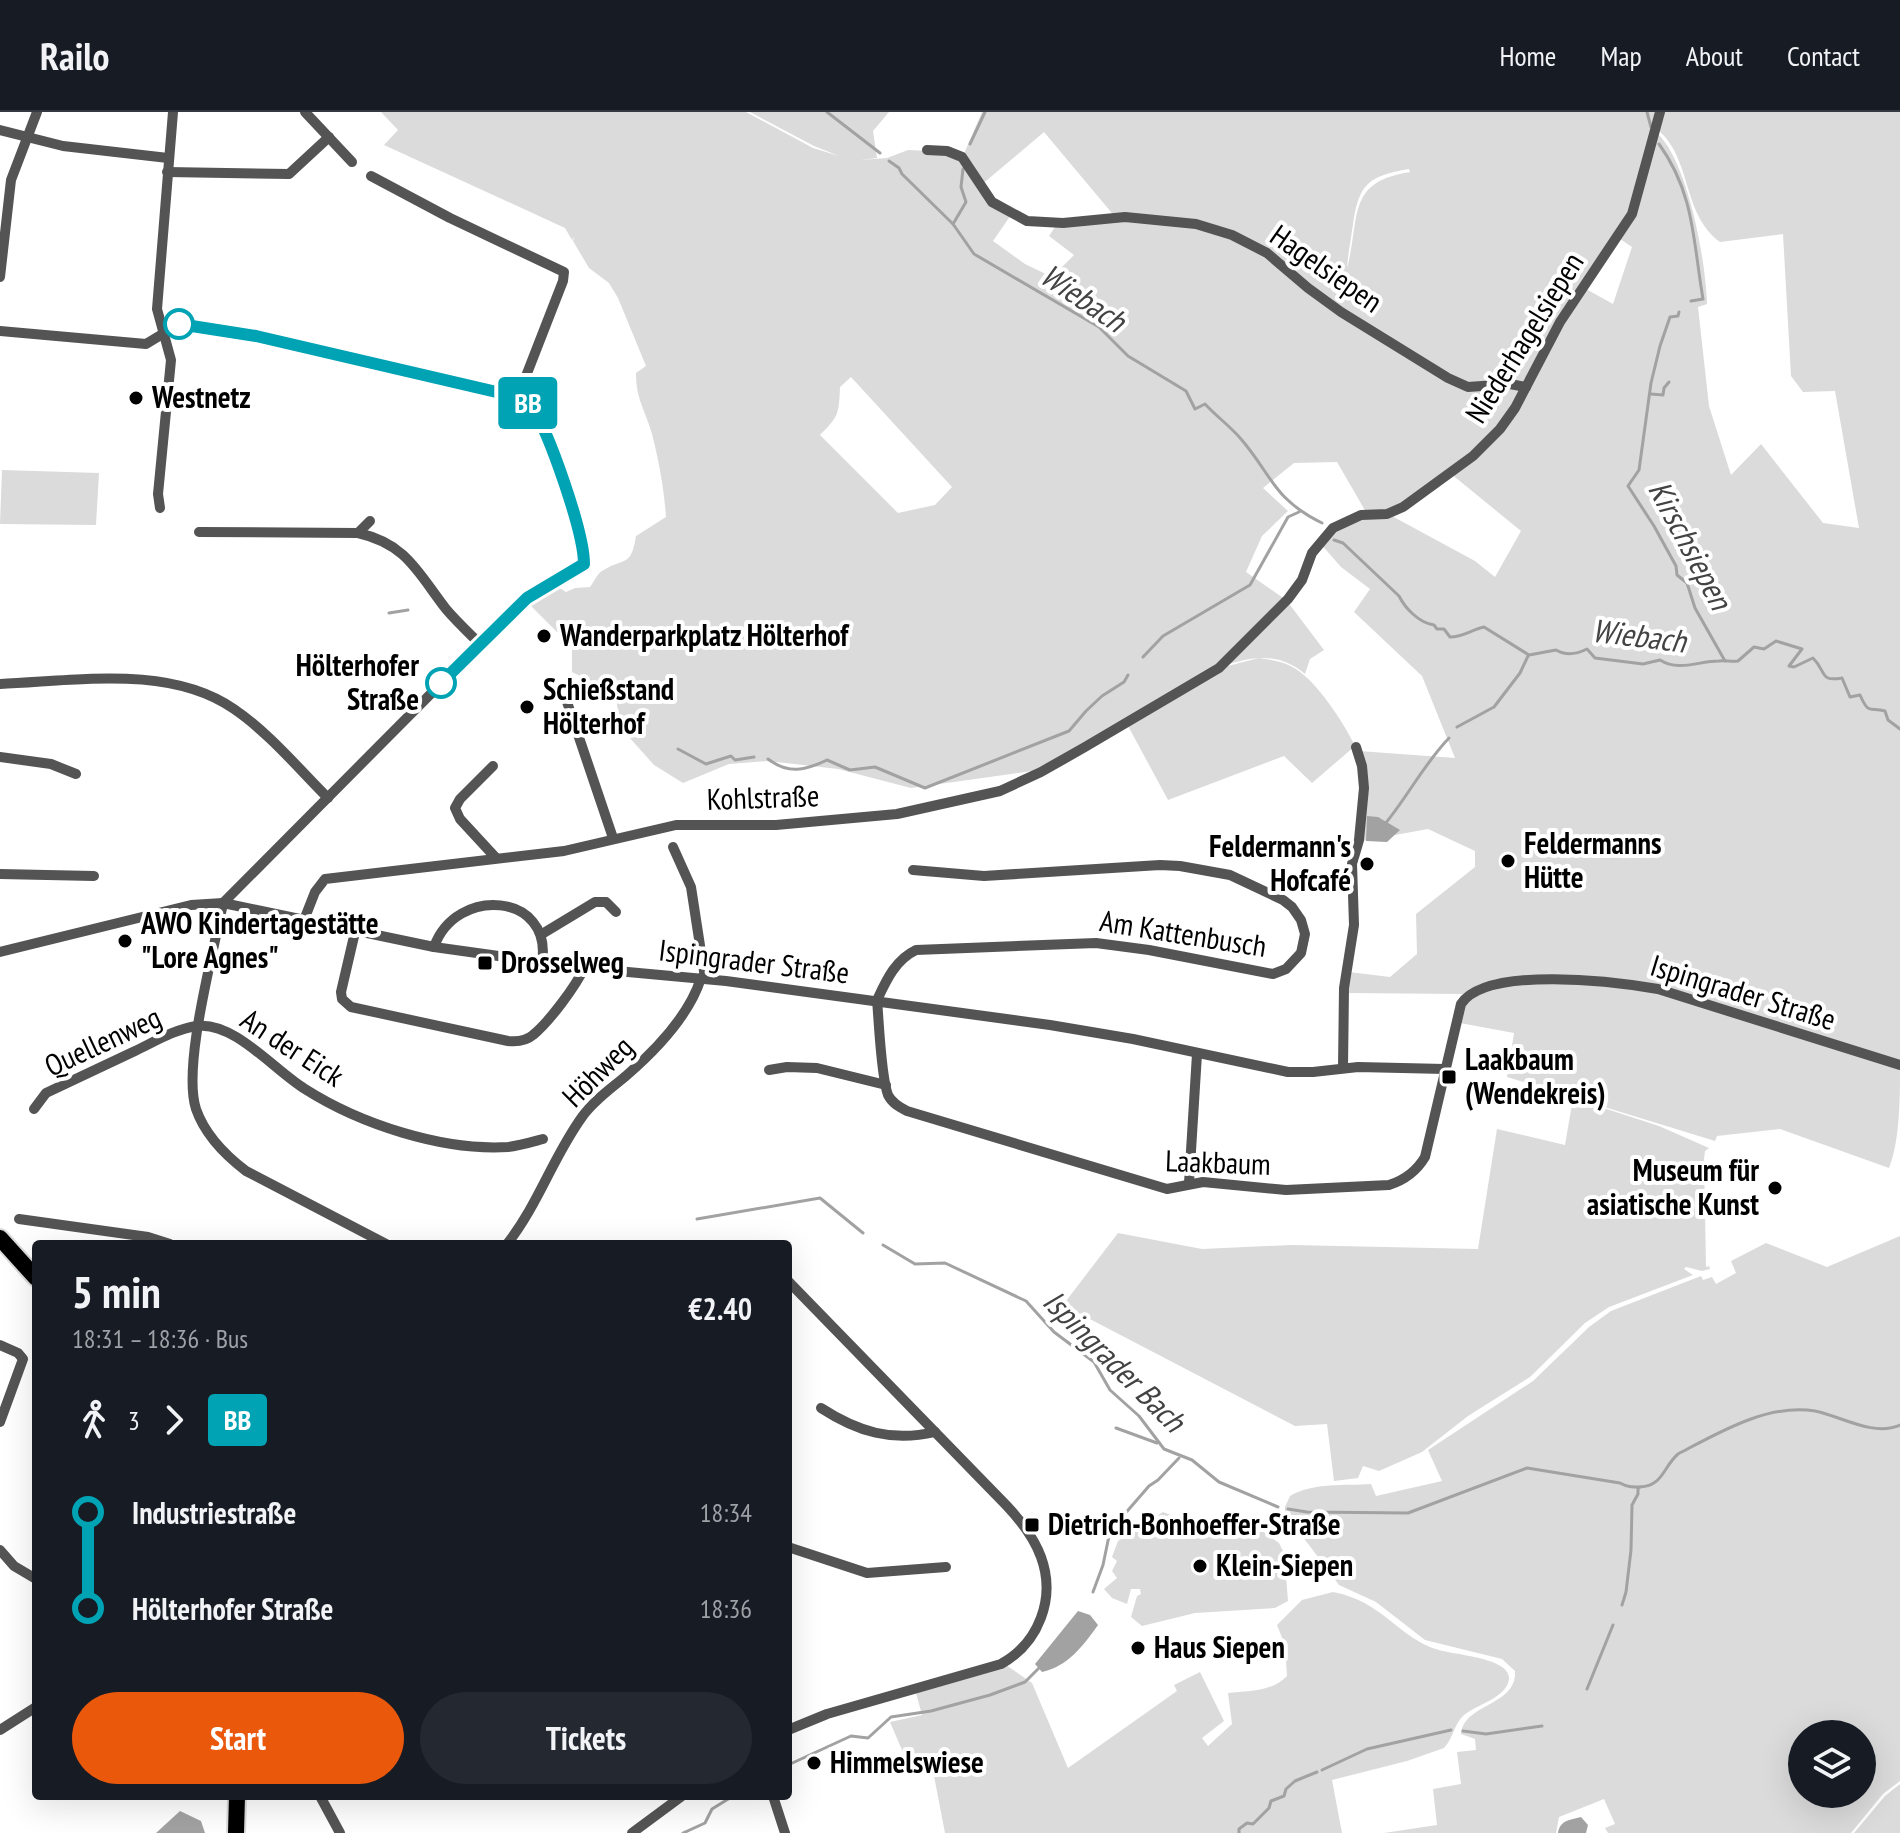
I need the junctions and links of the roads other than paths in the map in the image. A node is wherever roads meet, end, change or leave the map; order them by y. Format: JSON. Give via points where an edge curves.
{"nodes":[{"id":1,"x":37,"y":112,"type":"edge"},
{"id":2,"x":173,"y":112,"type":"edge"},
{"id":3,"x":305,"y":112,"type":"edge"},
{"id":4,"x":1660,"y":112,"type":"edge"},
{"id":5,"x":0,"y":130,"type":"edge"},
{"id":6,"x":27,"y":136,"type":"junction"},
{"id":7,"x":329,"y":137,"type":"junction"},
{"id":8,"x":927,"y":150,"type":"dead end"},
{"id":9,"x":168,"y":158,"type":"junction"},
{"id":10,"x":352,"y":162,"type":"dead end"},
{"id":11,"x":167,"y":172,"type":"junction"},
{"id":12,"x":371,"y":176,"type":"dead end"},
{"id":13,"x":0,"y":277,"type":"edge"},
{"id":14,"x":0,"y":331,"type":"edge"},
{"id":15,"x":164,"y":333,"type":"junction"},
{"id":16,"x":1526,"y":387,"type":"junction"},
{"id":17,"x":523,"y":399,"type":"junction"},
{"id":18,"x":160,"y":508,"type":"dead end"},
{"id":19,"x":370,"y":521,"type":"dead end"},
{"id":20,"x":199,"y":532,"type":"dead end"},
{"id":21,"x":358,"y":533,"type":"junction"},
{"id":22,"x":1327,"y":533,"type":"joint"},
{"id":23,"x":481,"y":645,"type":"junction"},
{"id":24,"x":0,"y":684,"type":"edge"},
{"id":25,"x":566,"y":699,"type":"dead end"},
{"id":26,"x":1356,"y":747,"type":"dead end"},
{"id":27,"x":0,"y":757,"type":"edge"},
{"id":28,"x":493,"y":766,"type":"dead end"},
{"id":29,"x":76,"y":774,"type":"dead end"},
{"id":30,"x":328,"y":798,"type":"junction"},
{"id":31,"x":613,"y":838,"type":"junction"},
{"id":32,"x":673,"y":847,"type":"dead end"},
{"id":33,"x":496,"y":858,"type":"junction"},
{"id":34,"x":913,"y":870,"type":"dead end"},
{"id":35,"x":0,"y":874,"type":"edge"},
{"id":36,"x":94,"y":876,"type":"dead end"},
{"id":37,"x":223,"y":903,"type":"junction"},
{"id":38,"x":616,"y":912,"type":"dead end"},
{"id":39,"x":304,"y":920,"type":"junction"},
{"id":40,"x":355,"y":932,"type":"junction"},
{"id":41,"x":542,"y":934,"type":"junction"},
{"id":42,"x":434,"y":947,"type":"junction"},
{"id":43,"x":0,"y":952,"type":"edge"},
{"id":44,"x":542,"y":962,"type":"junction"},
{"id":45,"x":584,"y":968,"type":"junction"},
{"id":46,"x":703,"y":978,"type":"junction"},
{"id":47,"x":877,"y":1000,"type":"junction"},
{"id":48,"x":199,"y":1026,"type":"junction"},
{"id":49,"x":1197,"y":1054,"type":"junction"},
{"id":50,"x":1900,"y":1065,"type":"edge"},
{"id":51,"x":1343,"y":1068,"type":"junction"},
{"id":52,"x":1445,"y":1069,"type":"junction"},
{"id":53,"x":769,"y":1070,"type":"dead end"},
{"id":54,"x":886,"y":1085,"type":"junction"},
{"id":55,"x":34,"y":1109,"type":"dead end"},
{"id":56,"x":543,"y":1139,"type":"dead end"},
{"id":57,"x":1189,"y":1183,"type":"junction"},
{"id":58,"x":19,"y":1219,"type":"dead end"},
{"id":59,"x":0,"y":1238,"type":"edge"},
{"id":60,"x":157,"y":1240,"type":"edge"},
{"id":61,"x":378,"y":1240,"type":"edge"},
{"id":62,"x":510,"y":1240,"type":"edge"},
{"id":63,"x":32,"y":1274,"type":"edge"},
{"id":64,"x":792,"y":1285,"type":"edge"},
{"id":65,"x":0,"y":1345,"type":"edge"},
{"id":66,"x":821,"y":1408,"type":"dead end"},
{"id":67,"x":0,"y":1422,"type":"edge"},
{"id":68,"x":935,"y":1432,"type":"junction"},
{"id":69,"x":792,"y":1548,"type":"edge"},
{"id":70,"x":0,"y":1550,"type":"edge"},
{"id":71,"x":946,"y":1567,"type":"dead end"},
{"id":72,"x":32,"y":1577,"type":"edge"},
{"id":73,"x":32,"y":1710,"type":"edge"},
{"id":74,"x":792,"y":1728,"type":"edge"},
{"id":75,"x":0,"y":1730,"type":"edge"},
{"id":76,"x":237,"y":1800,"type":"edge"},
{"id":77,"x":322,"y":1800,"type":"edge"},
{"id":78,"x":677,"y":1800,"type":"edge"},
{"id":79,"x":774,"y":1800,"type":"edge"},
{"id":80,"x":236,"y":1833,"type":"edge"},
{"id":81,"x":340,"y":1833,"type":"edge"},
{"id":82,"x":632,"y":1833,"type":"edge"},
{"id":83,"x":785,"y":1833,"type":"edge"}],
"edges":[{"from":1,"to":6,"type":"street"},
{"from":2,"to":9,"type":"street"},
{"from":3,"to":7,"type":"street"},
{"from":4,"to":16,"type":"street","name":"Niederhagelsiepen","via":[[1632,214],[1560,322]]},
{"from":5,"to":6,"type":"street"},
{"from":6,"to":9,"type":"street","via":[[63,146]]},
{"from":6,"to":13,"type":"street","via":[[8,195]]},
{"from":7,"to":10,"type":"street"},
{"from":7,"to":11,"type":"street","via":[[289,174]]},
{"from":8,"to":16,"type":"street","name":"Hagelsiepen","via":[[962,157],[992,202],[1027,221],[1125,217],[1183,222],[1227,233],[1267,253],[1341,312],[1459,383]]},
{"from":9,"to":11,"type":"street"},
{"from":11,"to":15,"type":"street","via":[[157,309]]},
{"from":12,"to":17,"type":"street","via":[[564,272],[526,376]]},
{"from":14,"to":15,"type":"street","via":[[146,344]]},
{"from":15,"to":17,"type":"street","via":[[179,324],[256,336]]},
{"from":15,"to":18,"type":"street","via":[[171,360]]},
{"from":16,"to":22,"type":"street","name":"Niederhagelsiepen","via":[[1500,429],[1473,456],[1396,510],[1347,519]]},
{"from":17,"to":23,"type":"street","via":[[535,411],[550,447],[577,525],[584,564],[527,598]]},
{"from":19,"to":21,"type":"street"},
{"from":20,"to":21,"type":"street"},
{"from":21,"to":23,"type":"street","via":[[382,540],[410,560]]},
{"from":22,"to":31,"type":"street","name":"Kohlstraße","via":[[1298,587],[1219,668],[1000,791],[897,814],[776,825],[676,825]]},
{"from":23,"to":30,"type":"street"},
{"from":24,"to":30,"type":"street","via":[[134,678],[196,689],[247,719]]},
{"from":25,"to":31,"type":"street"},
{"from":26,"to":51,"type":"street","via":[[1364,788],[1352,864],[1354,925],[1344,988]]},
{"from":27,"to":29,"type":"street","via":[[51,764]]},
{"from":28,"to":33,"type":"street","via":[[455,808]]},
{"from":30,"to":37,"type":"street"},
{"from":31,"to":33,"type":"street","name":"Kohlstraße","via":[[564,851]]},
{"from":32,"to":46,"type":"street","via":[[691,887]]},
{"from":33,"to":39,"type":"street","name":"Kohlstraße","via":[[325,879]]},
{"from":34,"to":47,"type":"street","name":"Am Kattenbusch","via":[[984,876],[1180,866],[1230,875],[1283,900],[1298,913],[1305,940],[1295,962],[1273,974],[1096,943],[916,950],[899,961]]},
{"from":35,"to":36,"type":"street"},
{"from":37,"to":39,"type":"street","name":"Ispingrader Straße"},
{"from":37,"to":43,"type":"street","name":"Ispingrader Straße","via":[[191,905]]},
{"from":37,"to":48,"type":"street"},
{"from":38,"to":41,"type":"street","via":[[606,902],[595,902]]},
{"from":39,"to":40,"type":"street","name":"Ispingrader Straße"},
{"from":40,"to":42,"type":"street","name":"Ispingrader Straße"},
{"from":40,"to":45,"type":"street","via":[[341,992],[347,1004],[508,1041],[533,1036]]},
{"from":41,"to":42,"type":"street","via":[[514,910],[485,905],[446,924]]},
{"from":41,"to":44,"type":"street"},
{"from":42,"to":44,"type":"street","name":"Ispingrader Straße"},
{"from":44,"to":45,"type":"street","name":"Ispingrader Straße"},
{"from":45,"to":46,"type":"street","name":"Ispingrader Straße"},
{"from":46,"to":47,"type":"street","name":"Ispingrader Straße"},
{"from":46,"to":62,"type":"street","name":"Höhweg","via":[[671,1030],[581,1118]]},
{"from":47,"to":49,"type":"street","name":"Ispingrader Straße","via":[[1119,1036]]},
{"from":47,"to":54,"type":"street"},
{"from":48,"to":55,"type":"street","name":"Quellenweg","via":[[46,1093]]},
{"from":48,"to":56,"type":"street","name":"An der Eick","via":[[233,1035],[304,1089],[369,1122],[475,1146],[509,1147]]},
{"from":48,"to":61,"type":"street","via":[[192,1073],[196,1108],[214,1141],[246,1171]]},
{"from":49,"to":51,"type":"street","name":"Ispingrader Straße","via":[[1288,1072]]},
{"from":49,"to":57,"type":"street"},
{"from":50,"to":52,"type":"street","name":"Ispingrader Straße","via":[[1658,989],[1542,980],[1497,984],[1466,996]]},
{"from":51,"to":52,"type":"street","name":"Ispingrader Straße"},
{"from":52,"to":57,"type":"street","name":"Laakbaum","via":[[1425,1157],[1400,1181],[1315,1190]]},
{"from":53,"to":54,"type":"street","via":[[817,1068]]},
{"from":54,"to":57,"type":"street","name":"Laakbaum","via":[[895,1105],[907,1111],[1167,1189]]},
{"from":58,"to":60,"type":"street"},
{"from":59,"to":63,"type":"main road"},
{"from":64,"to":68,"type":"street"},
{"from":65,"to":67,"type":"street","via":[[23,1357]]},
{"from":66,"to":68,"type":"street","via":[[880,1435]]},
{"from":68,"to":74,"type":"street","via":[[1032,1539],[1047,1583],[1039,1624],[1021,1650],[1001,1664]]},
{"from":69,"to":71,"type":"street","via":[[867,1573]]},
{"from":70,"to":72,"type":"street"},
{"from":73,"to":75,"type":"street"},
{"from":76,"to":80,"type":"main road"},
{"from":77,"to":81,"type":"street"},
{"from":78,"to":82,"type":"street"},
{"from":79,"to":83,"type":"street"}]}
